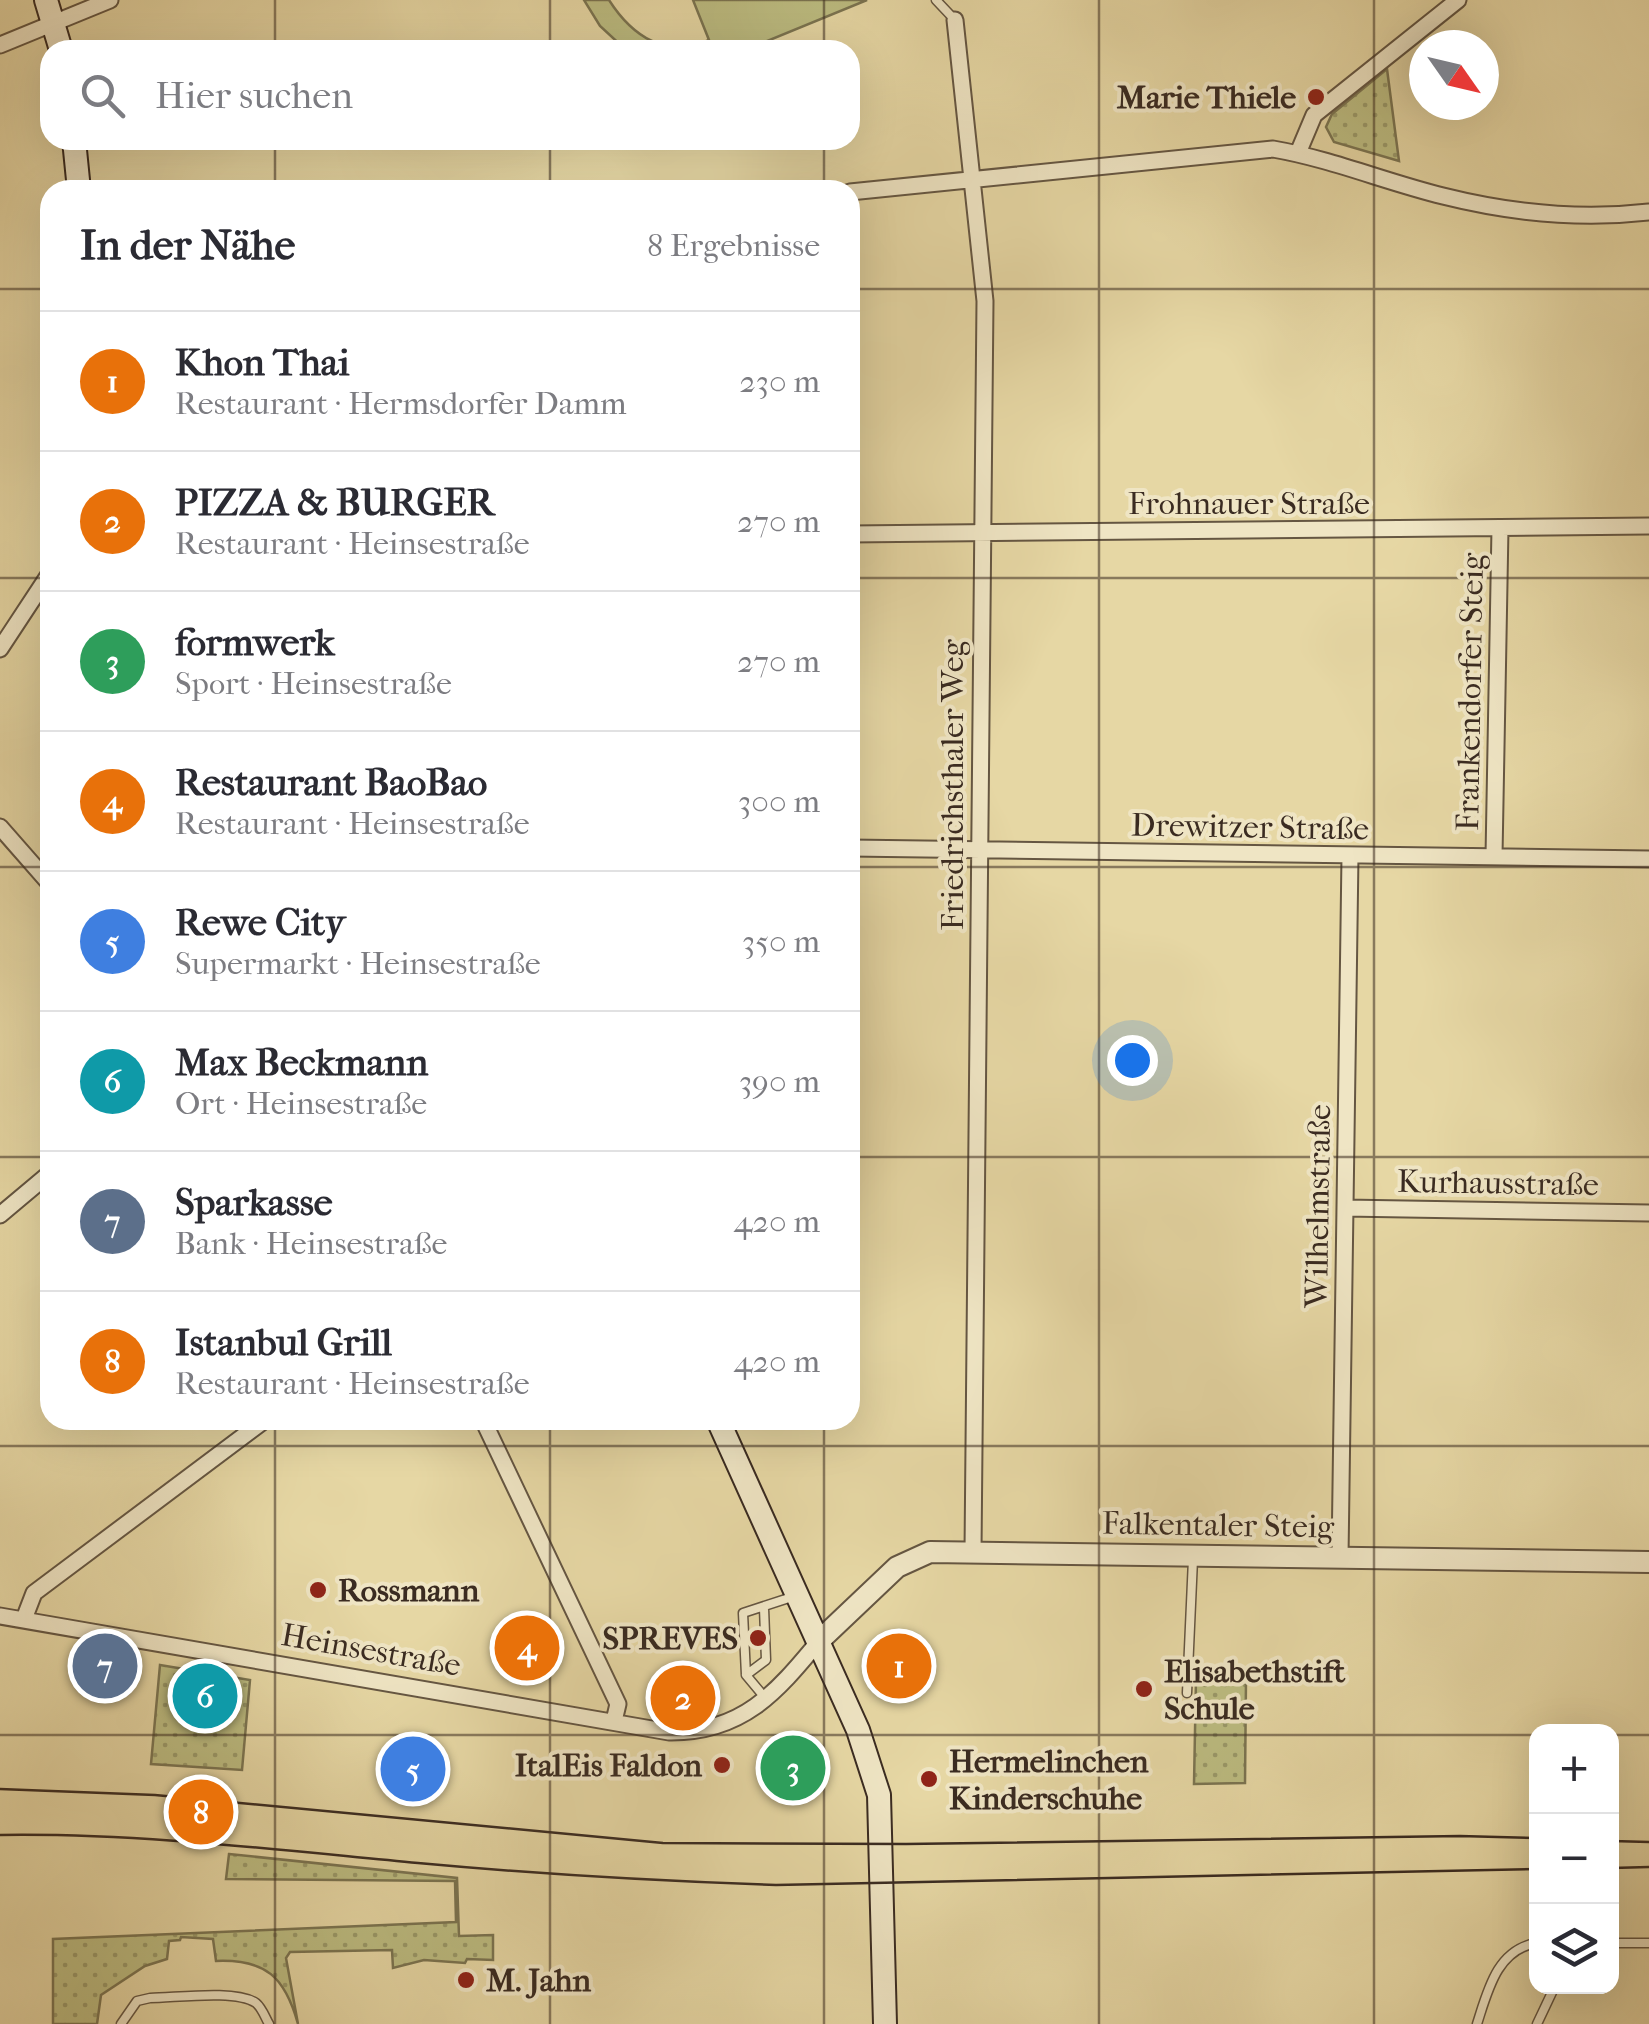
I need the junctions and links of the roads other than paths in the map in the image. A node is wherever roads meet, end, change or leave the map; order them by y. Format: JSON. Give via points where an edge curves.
{"nodes":[{"id":1,"x":46,"y":0,"type":"edge"},
{"id":2,"x":110,"y":0,"type":"edge"},
{"id":3,"x":936,"y":0,"type":"edge"},
{"id":4,"x":1458,"y":0,"type":"edge"},
{"id":5,"x":955,"y":20,"type":"joint"},
{"id":6,"x":54,"y":23,"type":"junction"},
{"id":7,"x":59,"y":40,"type":"edge"},
{"id":8,"x":0,"y":44,"type":"edge"},
{"id":9,"x":75,"y":150,"type":"edge"},
{"id":10,"x":1298,"y":154,"type":"junction"},
{"id":11,"x":78,"y":180,"type":"edge"},
{"id":12,"x":972,"y":180,"type":"junction"},
{"id":13,"x":860,"y":191,"type":"edge"},
{"id":14,"x":1649,"y":212,"type":"edge"},
{"id":15,"x":1649,"y":526,"type":"edge"},
{"id":16,"x":1500,"y":528,"type":"junction"},
{"id":17,"x":984,"y":532,"type":"junction"},
{"id":18,"x":860,"y":534,"type":"edge"},
{"id":19,"x":40,"y":588,"type":"edge"},
{"id":20,"x":0,"y":650,"type":"edge"},
{"id":21,"x":0,"y":827,"type":"edge"},
{"id":22,"x":860,"y":848,"type":"edge"},
{"id":23,"x":980,"y":850,"type":"junction"},
{"id":24,"x":1350,"y":856,"type":"junction"},
{"id":25,"x":1494,"y":856,"type":"junction"},
{"id":26,"x":1649,"y":859,"type":"edge"},
{"id":27,"x":40,"y":873,"type":"edge"},
{"id":28,"x":40,"y":1182,"type":"edge"},
{"id":29,"x":1345,"y":1208,"type":"junction"},
{"id":30,"x":1649,"y":1214,"type":"edge"},
{"id":31,"x":0,"y":1215,"type":"edge"},
{"id":32,"x":252,"y":1430,"type":"edge"},
{"id":33,"x":488,"y":1430,"type":"edge"},
{"id":34,"x":722,"y":1430,"type":"edge"},
{"id":35,"x":974,"y":1551,"type":"junction"},
{"id":36,"x":1193,"y":1554,"type":"junction"},
{"id":37,"x":1340,"y":1557,"type":"junction"},
{"id":38,"x":1649,"y":1562,"type":"edge"},
{"id":39,"x":796,"y":1595,"type":"junction"},
{"id":40,"x":764,"y":1608,"type":"junction"},
{"id":41,"x":0,"y":1616,"type":"edge"},
{"id":42,"x":24,"y":1619,"type":"junction"},
{"id":43,"x":819,"y":1641,"type":"junction"},
{"id":44,"x":746,"y":1674,"type":"junction"},
{"id":45,"x":1187,"y":1693,"type":"dead end"},
{"id":46,"x":766,"y":1699,"type":"junction"},
{"id":47,"x":614,"y":1721,"type":"junction"},
{"id":48,"x":1619,"y":1943,"type":"edge"},
{"id":49,"x":1649,"y":1943,"type":"edge"},
{"id":50,"x":1529,"y":1944,"type":"edge"},
{"id":51,"x":1552,"y":1994,"type":"edge"},
{"id":52,"x":121,"y":2024,"type":"edge"},
{"id":53,"x":268,"y":2024,"type":"edge"},
{"id":54,"x":885,"y":2024,"type":"edge"},
{"id":55,"x":1477,"y":2024,"type":"edge"},
{"id":56,"x":1537,"y":2024,"type":"edge"}],
"edges":[{"from":1,"to":6,"type":"main road"},
{"from":2,"to":6,"type":"street"},
{"from":3,"to":5,"type":"lane"},
{"from":4,"to":10,"type":"street","via":[[1314,115]]},
{"from":5,"to":12,"type":"street","name":"Friedrichsthaler Weg"},
{"from":6,"to":7,"type":"main road"},
{"from":6,"to":8,"type":"street"},
{"from":9,"to":11,"type":"main road"},
{"from":10,"to":12,"type":"street","via":[[1264,150]]},
{"from":10,"to":14,"type":"street","via":[[1510,209],[1570,216]]},
{"from":12,"to":13,"type":"street"},
{"from":12,"to":17,"type":"street","name":"Friedrichsthaler Weg","via":[[985,301]]},
{"from":15,"to":16,"type":"street","name":"Frohnauer Straße"},
{"from":16,"to":17,"type":"street","name":"Frohnauer Straße"},
{"from":16,"to":25,"type":"street","name":"Frankendorfer Steig"},
{"from":17,"to":18,"type":"street","name":"Frohnauer Straße"},
{"from":17,"to":23,"type":"street","name":"Friedrichsthaler Weg"},
{"from":19,"to":20,"type":"street"},
{"from":21,"to":27,"type":"street"},
{"from":22,"to":23,"type":"street","name":"Drewitzer Straße"},
{"from":23,"to":24,"type":"street","name":"Drewitzer Straße"},
{"from":23,"to":35,"type":"street","name":"Friedrichsthaler Weg"},
{"from":24,"to":25,"type":"street","name":"Drewitzer Straße"},
{"from":24,"to":29,"type":"street","name":"Wilhelmstraße"},
{"from":25,"to":26,"type":"street","name":"Drewitzer Straße"},
{"from":28,"to":31,"type":"street"},
{"from":29,"to":30,"type":"street","name":"Kurhausstraße"},
{"from":29,"to":37,"type":"street","name":"Wilhelmstraße"},
{"from":32,"to":42,"type":"street","via":[[34,1593]]},
{"from":33,"to":47,"type":"street","via":[[618,1704]]},
{"from":34,"to":39,"type":"main road"},
{"from":35,"to":36,"type":"street","name":"Falkentaler Steig"},
{"from":35,"to":43,"type":"street","name":"Falkentaler Steig","via":[[914,1557]]},
{"from":36,"to":37,"type":"street","name":"Falkentaler Steig"},
{"from":36,"to":45,"type":"lane"},
{"from":37,"to":38,"type":"street","name":"Falkentaler Steig"},
{"from":39,"to":40,"type":"lane"},
{"from":39,"to":43,"type":"main road"},
{"from":40,"to":44,"type":"lane","via":[[766,1660]]},
{"from":40,"to":44,"type":"lane","via":[[743,1614]]},
{"from":41,"to":42,"type":"street","name":"Heinsestraße"},
{"from":42,"to":47,"type":"street","name":"Heinsestraße"},
{"from":43,"to":46,"type":"street","name":"Heinsestraße"},
{"from":43,"to":54,"type":"main road","via":[[880,1795]]},
{"from":44,"to":46,"type":"lane"},
{"from":46,"to":47,"type":"street","name":"Heinsestraße","via":[[730,1722],[689,1732]]},
{"from":48,"to":49,"type":"lane"},
{"from":50,"to":55,"type":"lane","via":[[1500,1966]]},
{"from":51,"to":56,"type":"lane"},
{"from":52,"to":53,"type":"lane","via":[[137,2002],[150,1998],[229,1996],[253,2001]]}]}
